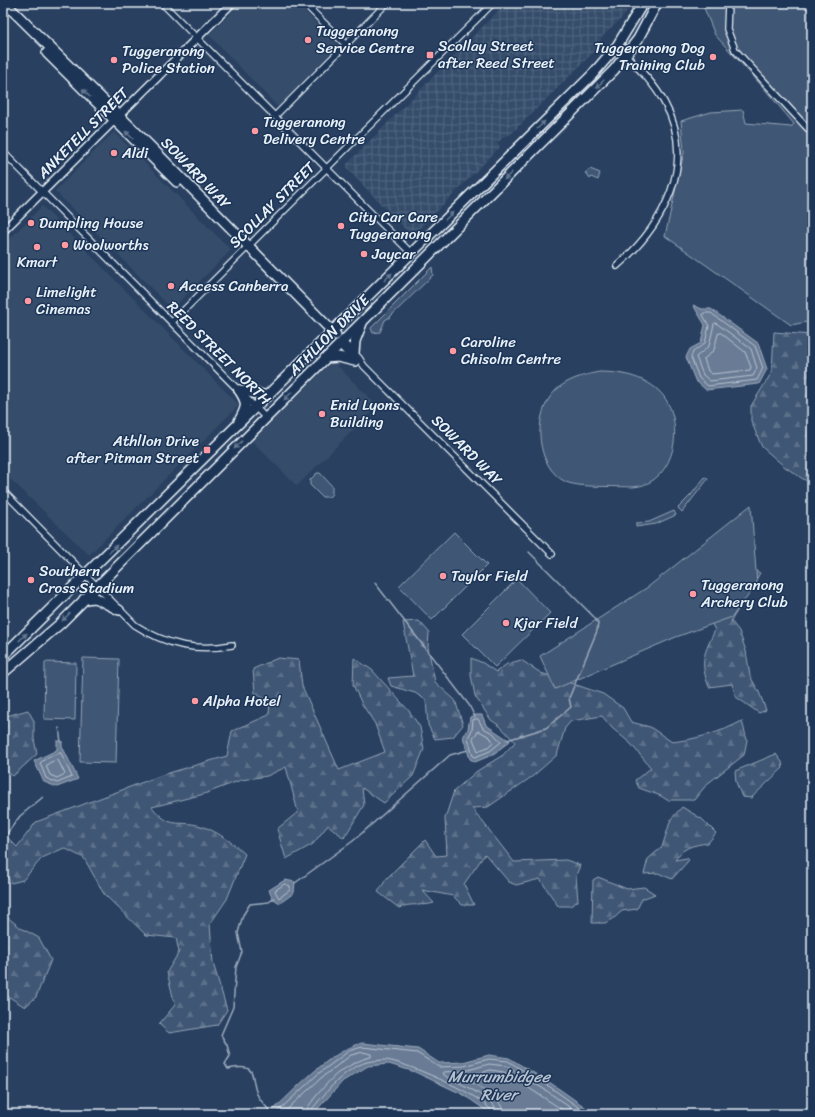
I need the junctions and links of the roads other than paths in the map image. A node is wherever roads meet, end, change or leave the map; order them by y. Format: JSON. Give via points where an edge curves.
{"nodes":[{"id":1,"x":5,"y":3,"type":"edge"},
{"id":2,"x":162,"y":3,"type":"edge"},
{"id":3,"x":232,"y":3,"type":"edge"},
{"id":4,"x":304,"y":3,"type":"edge"},
{"id":5,"x":387,"y":3,"type":"edge"},
{"id":6,"x":492,"y":3,"type":"edge"},
{"id":7,"x":643,"y":3,"type":"edge"},
{"id":8,"x":657,"y":3,"type":"edge"},
{"id":9,"x":728,"y":3,"type":"edge"},
{"id":10,"x":3,"y":8,"type":"edge"},
{"id":11,"x":197,"y":38,"type":"junction"},
{"id":12,"x":346,"y":45,"type":"junction"},
{"id":13,"x":617,"y":46,"type":"junction"},
{"id":14,"x":626,"y":56,"type":"junction"},
{"id":15,"x":275,"y":116,"type":"junction"},
{"id":16,"x":116,"y":118,"type":"junction"},
{"id":17,"x":812,"y":133,"type":"edge"},
{"id":18,"x":3,"y":152,"type":"edge"},
{"id":19,"x":327,"y":168,"type":"junction"},
{"id":20,"x":42,"y":192,"type":"junction"},
{"id":21,"x":3,"y":231,"type":"edge"},
{"id":22,"x":446,"y":238,"type":"junction"},
{"id":23,"x":246,"y":248,"type":"junction"},
{"id":24,"x":411,"y":254,"type":"junction"},
{"id":25,"x":617,"y":266,"type":"dead end"},
{"id":26,"x":406,"y":277,"type":"junction"},
{"id":27,"x":364,"y":320,"type":"junction"},
{"id":28,"x":172,"y":322,"type":"junction"},
{"id":29,"x":331,"y":333,"type":"junction"},
{"id":30,"x":341,"y":343,"type":"junction"},
{"id":31,"x":355,"y":357,"type":"junction"},
{"id":32,"x":325,"y":358,"type":"junction"},
{"id":33,"x":239,"y":390,"type":"junction"},
{"id":34,"x":268,"y":396,"type":"junction"},
{"id":35,"x":256,"y":408,"type":"junction"},
{"id":36,"x":266,"y":418,"type":"junction"},
{"id":37,"x":234,"y":429,"type":"junction"},
{"id":38,"x":3,"y":491,"type":"edge"},
{"id":39,"x":552,"y":554,"type":"dead end"},
{"id":40,"x":86,"y":576,"type":"junction"},
{"id":41,"x":96,"y":587,"type":"junction"},
{"id":42,"x":84,"y":599,"type":"junction"},
{"id":43,"x":119,"y":610,"type":"junction"},
{"id":44,"x":48,"y":634,"type":"junction"},
{"id":45,"x":232,"y":646,"type":"dead end"},
{"id":46,"x":5,"y":651,"type":"edge"},
{"id":47,"x":3,"y":673,"type":"edge"}],
"edges":[{"from":1,"to":16,"type":"main road","name":"SOWARD WAY"},
{"from":2,"to":11,"type":"street"},
{"from":3,"to":11,"type":"street","name":"ANKETELL STREET"},
{"from":4,"to":12,"type":"street"},
{"from":5,"to":12,"type":"street"},
{"from":6,"to":19,"type":"street","name":"SCOLLAY STREET"},
{"from":7,"to":13,"type":"main road","name":"ATHLLON DRIVE"},
{"from":8,"to":14,"type":"main road","name":"ATHLLON DRIVE"},
{"from":9,"to":17,"type":"street","via":[[727,28],[735,50]]},
{"from":16,"to":10,"type":"main road","name":"SOWARD WAY","one_way":true},
{"from":11,"to":15,"type":"street"},
{"from":11,"to":16,"type":"street","name":"ANKETELL STREET"},
{"from":12,"to":15,"type":"street"},
{"from":13,"to":14,"type":"street"},
{"from":24,"to":13,"type":"main road","name":"ATHLLON DRIVE","one_way":true,"via":[[592,75]]},
{"from":14,"to":22,"type":"main road","name":"ATHLLON DRIVE","one_way":true},
{"from":14,"to":25,"type":"street","via":[[651,82],[666,104],[676,133],[678,165],[663,211],[639,246]]},
{"from":15,"to":19,"type":"street"},
{"from":16,"to":20,"type":"street","name":"ANKETELL STREET"},
{"from":16,"to":23,"type":"main road","name":"SOWARD WAY"},
{"from":18,"to":20,"type":"street","name":"REED STREET NORTH"},
{"from":19,"to":23,"type":"street","name":"SCOLLAY STREET"},
{"from":19,"to":24,"type":"street"},
{"from":20,"to":21,"type":"street","name":"ANKETELL STREET"},
{"from":20,"to":28,"type":"street","name":"REED STREET NORTH"},
{"from":22,"to":24,"type":"main road","via":[[423,255]]},
{"from":22,"to":26,"type":"main road","name":"ATHLLON DRIVE"},
{"from":23,"to":28,"type":"street","name":"SCOLLAY STREET"},
{"from":23,"to":29,"type":"main road","name":"SOWARD WAY"},
{"from":24,"to":26,"type":"main road","via":[[416,258],[416,265]]},
{"from":29,"to":24,"type":"main road","name":"ATHLLON DRIVE","one_way":true},
{"from":26,"to":27,"type":"main road","name":"ATHLLON DRIVE"},
{"from":27,"to":30,"type":"main road","name":"ATHLLON DRIVE"},
{"from":27,"to":31,"type":"main road","via":[[355,341]]},
{"from":28,"to":33,"type":"street","name":"REED STREET NORTH"},
{"from":29,"to":30,"type":"main road","name":"SOWARD WAY"},
{"from":29,"to":34,"type":"main road","name":"ATHLLON DRIVE"},
{"from":30,"to":31,"type":"street","name":"SOWARD WAY"},
{"from":30,"to":32,"type":"main road","name":"ATHLLON DRIVE"},
{"from":31,"to":32,"type":"main road"},
{"from":31,"to":39,"type":"street","name":"SOWARD WAY"},
{"from":32,"to":36,"type":"main road","name":"ATHLLON DRIVE","one_way":true},
{"from":33,"to":34,"type":"main road"},
{"from":33,"to":35,"type":"street","name":"REED STREET NORTH"},
{"from":33,"to":37,"type":"main road","via":[[245,398],[246,407]]},
{"from":34,"to":35,"type":"main road","name":"ATHLLON DRIVE"},
{"from":35,"to":36,"type":"street","name":"REED STREET NORTH"},
{"from":35,"to":37,"type":"main road","name":"ATHLLON DRIVE"},
{"from":36,"to":41,"type":"main road","name":"ATHLLON DRIVE","one_way":true},
{"from":40,"to":37,"type":"main road","name":"ATHLLON DRIVE","one_way":true},
{"from":38,"to":40,"type":"street"},
{"from":40,"to":41,"type":"street"},
{"from":46,"to":40,"type":"main road","name":"ATHLLON DRIVE","one_way":true},
{"from":41,"to":42,"type":"main road","name":"ATHLLON DRIVE"},
{"from":41,"to":43,"type":"street"},
{"from":42,"to":43,"type":"main road","via":[[95,598]]},
{"from":42,"to":44,"type":"main road","name":"ATHLLON DRIVE","one_way":true},
{"from":43,"to":45,"type":"street","via":[[152,636],[178,645],[200,649]]},
{"from":44,"to":46,"type":"main road","via":[[21,653]]},
{"from":44,"to":47,"type":"main road","name":"ATHLLON DRIVE"},
{"from":46,"to":47,"type":"main road","via":[[12,660]]}]}
